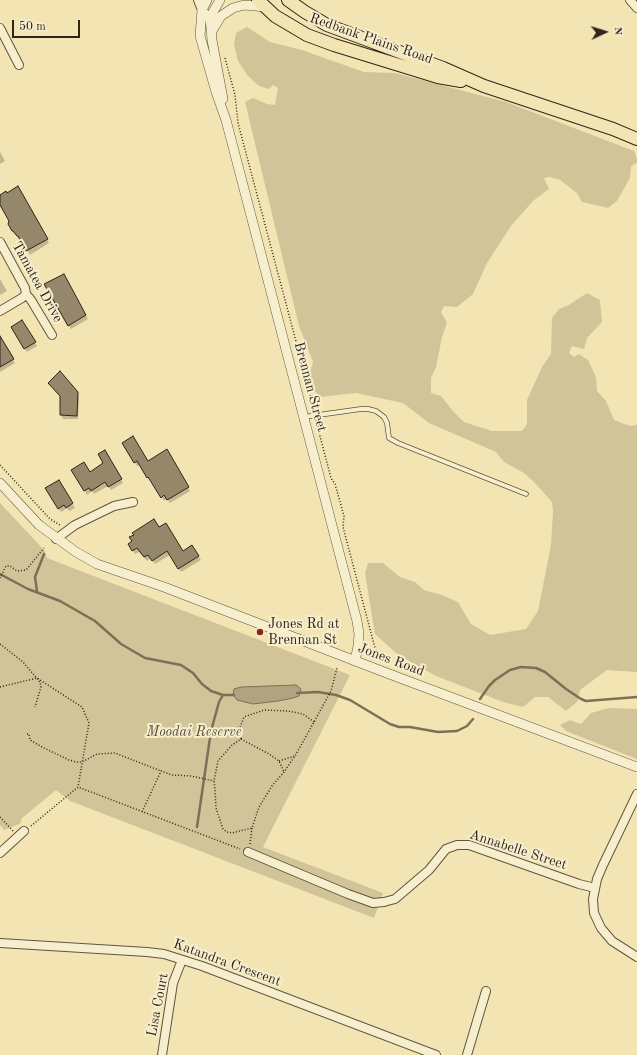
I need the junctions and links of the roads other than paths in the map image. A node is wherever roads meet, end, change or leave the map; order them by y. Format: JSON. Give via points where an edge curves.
{"nodes":[{"id":1,"x":198,"y":0,"type":"edge"},
{"id":2,"x":207,"y":0,"type":"edge"},
{"id":3,"x":220,"y":0,"type":"edge"},
{"id":4,"x":288,"y":0,"type":"edge"},
{"id":5,"x":630,"y":0,"type":"edge"},
{"id":6,"x":262,"y":4,"type":"edge"},
{"id":7,"x":637,"y":8,"type":"edge"},
{"id":8,"x":202,"y":10,"type":"junction"},
{"id":9,"x":210,"y":17,"type":"junction"},
{"id":10,"x":0,"y":28,"type":"edge"},
{"id":11,"x":212,"y":30,"type":"junction"},
{"id":12,"x":19,"y":64,"type":"dead end"},
{"id":13,"x":484,"y":86,"type":"junction"},
{"id":14,"x":226,"y":120,"type":"junction"},
{"id":15,"x":637,"y":139,"type":"edge"},
{"id":16,"x":0,"y":242,"type":"edge"},
{"id":17,"x":26,"y":294,"type":"junction"},
{"id":18,"x":0,"y":311,"type":"edge"},
{"id":19,"x":52,"y":335,"type":"dead end"},
{"id":20,"x":304,"y":418,"type":"junction"},
{"id":21,"x":0,"y":483,"type":"edge"},
{"id":22,"x":526,"y":494,"type":"dead end"},
{"id":23,"x":133,"y":502,"type":"dead end"},
{"id":24,"x":56,"y":539,"type":"junction"},
{"id":25,"x":355,"y":661,"type":"junction"},
{"id":26,"x":637,"y":767,"type":"edge"},
{"id":27,"x":637,"y":794,"type":"edge"},
{"id":28,"x":21,"y":834,"type":"road end"},
{"id":29,"x":248,"y":852,"type":"road end"},
{"id":30,"x":0,"y":854,"type":"edge"},
{"id":31,"x":595,"y":888,"type":"junction"},
{"id":32,"x":0,"y":943,"type":"edge"},
{"id":33,"x":637,"y":957,"type":"edge"},
{"id":34,"x":182,"y":960,"type":"junction"},
{"id":35,"x":486,"y":991,"type":"dead end"},
{"id":36,"x":162,"y":1055,"type":"edge"},
{"id":37,"x":436,"y":1055,"type":"edge"},
{"id":38,"x":467,"y":1055,"type":"edge"}],
"edges":[{"from":1,"to":8,"type":"street","name":"Brennan Street"},
{"from":2,"to":8,"type":"street","name":"Brennan Street"},
{"from":3,"to":9,"type":"street"},
{"from":4,"to":13,"type":"main road","name":"Redbank Plains Road","via":[[341,32],[443,68]]},
{"from":5,"to":7,"type":"street"},
{"from":6,"to":11,"type":"street","via":[[233,8],[221,16]]},
{"from":6,"to":13,"type":"main road","name":"Redbank Plains Road","via":[[275,16],[307,35],[438,77]]},
{"from":8,"to":9,"type":"street","name":"Brennan Street"},
{"from":8,"to":14,"type":"street","name":"Brennan Street","via":[[200,36]]},
{"from":9,"to":11,"type":"street","name":"Brennan Street"},
{"from":10,"to":12,"type":"street"},
{"from":11,"to":14,"type":"street","name":"Brennan Street"},
{"from":13,"to":15,"type":"main road","name":"Redbank Plains Road"},
{"from":14,"to":20,"type":"street","name":"Brennan Street"},
{"from":16,"to":17,"type":"street","name":"Tamatea Drive"},
{"from":17,"to":18,"type":"street"},
{"from":17,"to":19,"type":"street","name":"Tamatea Drive"},
{"from":20,"to":22,"type":"lane","via":[[368,409],[384,416],[390,438],[398,443]]},
{"from":20,"to":25,"type":"street","name":"Brennan Street","via":[[357,621],[358,646]]},
{"from":21,"to":24,"type":"street","name":"Jones Road","via":[[39,525]]},
{"from":23,"to":24,"type":"street","via":[[114,506],[75,525]]},
{"from":24,"to":25,"type":"street","name":"Jones Road","via":[[97,564],[164,587]]},
{"from":25,"to":26,"type":"street","name":"Jones Road"},
{"from":27,"to":31,"type":"street","via":[[603,865]]},
{"from":28,"to":30,"type":"street"},
{"from":29,"to":31,"type":"street","name":"Annabelle Street","via":[[374,903],[394,899],[429,870],[446,849],[457,845],[469,845]]},
{"from":31,"to":33,"type":"street","via":[[594,913],[601,928],[612,941]]},
{"from":32,"to":34,"type":"street","name":"Katandra Crescent","via":[[147,952]]},
{"from":34,"to":36,"type":"street","name":"Lisa Court","via":[[173,983]]},
{"from":34,"to":37,"type":"street","name":"Katandra Crescent"},
{"from":35,"to":38,"type":"street"}]}
